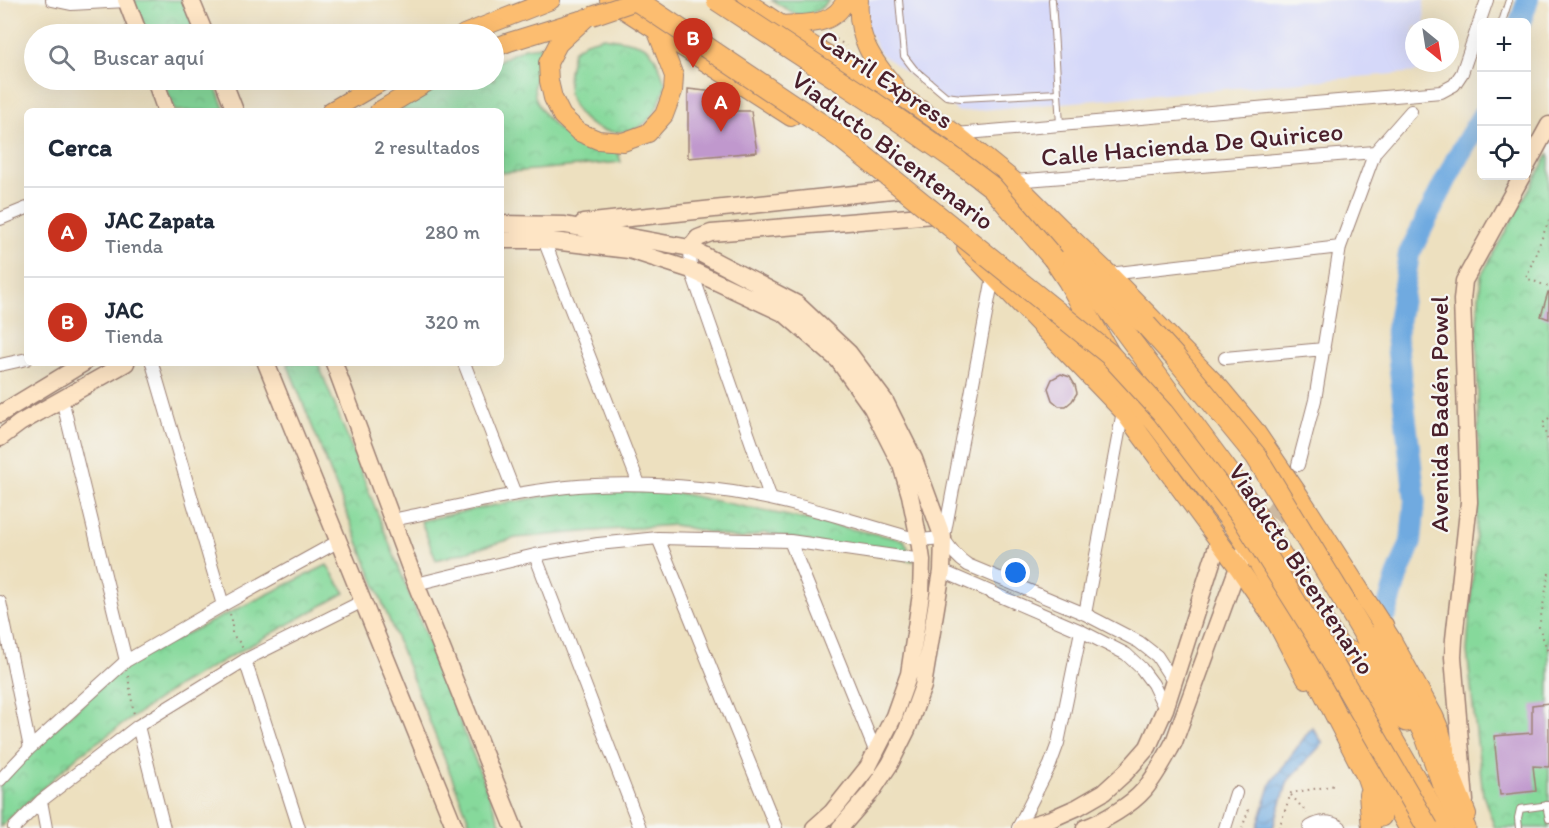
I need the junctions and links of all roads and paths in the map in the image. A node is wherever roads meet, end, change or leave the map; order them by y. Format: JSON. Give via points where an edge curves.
{"nodes":[{"id":1,"x":52,"y":0,"type":"edge"},
{"id":2,"x":191,"y":0,"type":"edge"},
{"id":3,"x":551,"y":0,"type":"edge"},
{"id":4,"x":609,"y":0,"type":"edge"},
{"id":5,"x":637,"y":0,"type":"edge"},
{"id":6,"x":653,"y":0,"type":"edge"},
{"id":7,"x":710,"y":0,"type":"edge"},
{"id":8,"x":717,"y":0,"type":"edge"},
{"id":9,"x":730,"y":0,"type":"edge"},
{"id":10,"x":744,"y":0,"type":"edge"},
{"id":11,"x":846,"y":0,"type":"edge"},
{"id":12,"x":859,"y":0,"type":"edge"},
{"id":13,"x":899,"y":0,"type":"edge"},
{"id":14,"x":1052,"y":0,"type":"edge"},
{"id":15,"x":1487,"y":0,"type":"edge"},
{"id":16,"x":1509,"y":0,"type":"edge"},
{"id":17,"x":126,"y":1,"type":"edge"},
{"id":18,"x":589,"y":17,"type":"junction"},
{"id":19,"x":1503,"y":18,"type":"edge"},
{"id":20,"x":135,"y":24,"type":"edge"},
{"id":21,"x":201,"y":24,"type":"edge"},
{"id":22,"x":490,"y":24,"type":"edge"},
{"id":23,"x":782,"y":26,"type":"junction"},
{"id":24,"x":657,"y":32,"type":"junction"},
{"id":25,"x":504,"y":44,"type":"edge"},
{"id":26,"x":813,"y":80,"type":"dead end"},
{"id":27,"x":159,"y":90,"type":"edge"},
{"id":28,"x":227,"y":90,"type":"edge"},
{"id":29,"x":367,"y":90,"type":"edge"},
{"id":30,"x":414,"y":90,"type":"edge"},
{"id":31,"x":1058,"y":93,"type":"junction"},
{"id":32,"x":904,"y":98,"type":"junction"},
{"id":33,"x":801,"y":99,"type":"dead end"},
{"id":34,"x":165,"y":108,"type":"edge"},
{"id":35,"x":234,"y":108,"type":"edge"},
{"id":36,"x":336,"y":108,"type":"edge"},
{"id":37,"x":384,"y":108,"type":"edge"},
{"id":38,"x":1411,"y":111,"type":"dead end"},
{"id":39,"x":1060,"y":124,"type":"junction"},
{"id":40,"x":1549,"y":125,"type":"edge"},
{"id":41,"x":956,"y":134,"type":"junction"},
{"id":42,"x":1375,"y":152,"type":"junction"},
{"id":43,"x":1531,"y":159,"type":"edge"},
{"id":44,"x":1520,"y":180,"type":"edge"},
{"id":45,"x":1001,"y":184,"type":"junction"},
{"id":46,"x":901,"y":189,"type":"junction"},
{"id":47,"x":24,"y":209,"type":"edge"},
{"id":48,"x":934,"y":215,"type":"junction"},
{"id":49,"x":0,"y":219,"type":"edge"},
{"id":50,"x":1549,"y":220,"type":"edge"},
{"id":51,"x":504,"y":224,"type":"edge"},
{"id":52,"x":565,"y":225,"type":"junction"},
{"id":53,"x":504,"y":240,"type":"edge"},
{"id":54,"x":544,"y":240,"type":"junction"},
{"id":55,"x":562,"y":242,"type":"junction"},
{"id":56,"x":1340,"y":247,"type":"junction"},
{"id":57,"x":690,"y":248,"type":"junction"},
{"id":58,"x":691,"y":270,"type":"junction"},
{"id":59,"x":1109,"y":274,"type":"junction"},
{"id":60,"x":993,"y":277,"type":"junction"},
{"id":61,"x":1549,"y":287,"type":"edge"},
{"id":62,"x":1324,"y":349,"type":"junction"},
{"id":63,"x":1109,"y":354,"type":"junction"},
{"id":64,"x":1225,"y":358,"type":"dead end"},
{"id":65,"x":24,"y":360,"type":"edge"},
{"id":66,"x":0,"y":364,"type":"edge"},
{"id":67,"x":79,"y":366,"type":"edge"},
{"id":68,"x":121,"y":366,"type":"edge"},
{"id":69,"x":153,"y":366,"type":"edge"},
{"id":70,"x":268,"y":366,"type":"edge"},
{"id":71,"x":335,"y":366,"type":"edge"},
{"id":72,"x":465,"y":366,"type":"edge"},
{"id":73,"x":62,"y":399,"type":"junction"},
{"id":74,"x":5,"y":410,"type":"edge"},
{"id":75,"x":1123,"y":411,"type":"junction"},
{"id":76,"x":1549,"y":417,"type":"edge"},
{"id":77,"x":20,"y":423,"type":"junction"},
{"id":78,"x":0,"y":438,"type":"edge"},
{"id":79,"x":1549,"y":443,"type":"edge"},
{"id":80,"x":639,"y":484,"type":"junction"},
{"id":81,"x":1292,"y":488,"type":"junction"},
{"id":82,"x":515,"y":494,"type":"junction"},
{"id":83,"x":771,"y":499,"type":"junction"},
{"id":84,"x":393,"y":520,"type":"junction"},
{"id":85,"x":658,"y":538,"type":"junction"},
{"id":86,"x":943,"y":538,"type":"junction"},
{"id":87,"x":919,"y":540,"type":"junction"},
{"id":88,"x":1219,"y":540,"type":"junction"},
{"id":89,"x":339,"y":541,"type":"junction"},
{"id":90,"x":790,"y":541,"type":"junction"},
{"id":91,"x":535,"y":555,"type":"junction"},
{"id":92,"x":1244,"y":557,"type":"junction"},
{"id":93,"x":922,"y":560,"type":"junction"},
{"id":94,"x":942,"y":571,"type":"junction"},
{"id":95,"x":1549,"y":573,"type":"edge"},
{"id":96,"x":416,"y":584,"type":"junction"},
{"id":97,"x":921,"y":594,"type":"junction"},
{"id":98,"x":938,"y":596,"type":"junction"},
{"id":99,"x":363,"y":601,"type":"junction"},
{"id":100,"x":0,"y":602,"type":"edge"},
{"id":101,"x":223,"y":605,"type":"junction"},
{"id":102,"x":1085,"y":614,"type":"junction"},
{"id":103,"x":1291,"y":616,"type":"junction"},
{"id":104,"x":1383,"y":626,"type":"junction"},
{"id":105,"x":1081,"y":631,"type":"junction"},
{"id":106,"x":1341,"y":649,"type":"junction"},
{"id":107,"x":1549,"y":655,"type":"edge"},
{"id":108,"x":245,"y":660,"type":"junction"},
{"id":109,"x":126,"y":661,"type":"junction"},
{"id":110,"x":1386,"y":675,"type":"junction"},
{"id":111,"x":1173,"y":681,"type":"junction"},
{"id":112,"x":1165,"y":709,"type":"junction"},
{"id":113,"x":138,"y":726,"type":"junction"},
{"id":114,"x":30,"y":748,"type":"junction"},
{"id":115,"x":876,"y":753,"type":"junction"},
{"id":116,"x":1126,"y":772,"type":"junction"},
{"id":117,"x":0,"y":780,"type":"edge"},
{"id":118,"x":1336,"y":785,"type":"dead end"},
{"id":119,"x":1144,"y":791,"type":"junction"},
{"id":120,"x":1236,"y":792,"type":"dead end"},
{"id":121,"x":1290,"y":794,"type":"junction"},
{"id":122,"x":41,"y":801,"type":"junction"},
{"id":123,"x":1548,"y":805,"type":"edge"},
{"id":124,"x":1249,"y":809,"type":"dead end"},
{"id":125,"x":1549,"y":819,"type":"edge"},
{"id":126,"x":1463,"y":822,"type":"edge"},
{"id":127,"x":1380,"y":824,"type":"edge"},
{"id":128,"x":1317,"y":825,"type":"edge"},
{"id":129,"x":14,"y":828,"type":"edge"},
{"id":130,"x":46,"y":828,"type":"edge"},
{"id":131,"x":164,"y":828,"type":"edge"},
{"id":132,"x":299,"y":828,"type":"edge"},
{"id":133,"x":455,"y":828,"type":"edge"},
{"id":134,"x":514,"y":828,"type":"edge"},
{"id":135,"x":640,"y":828,"type":"edge"},
{"id":136,"x":776,"y":828,"type":"edge"},
{"id":137,"x":814,"y":828,"type":"edge"},
{"id":138,"x":840,"y":828,"type":"edge"},
{"id":139,"x":1020,"y":828,"type":"edge"},
{"id":140,"x":1085,"y":828,"type":"edge"},
{"id":141,"x":1225,"y":828,"type":"edge"},
{"id":142,"x":1242,"y":828,"type":"edge"},
{"id":143,"x":1279,"y":828,"type":"edge"},
{"id":144,"x":1339,"y":828,"type":"edge"},
{"id":145,"x":1409,"y":828,"type":"edge"},
{"id":146,"x":1428,"y":828,"type":"edge"},
{"id":147,"x":1444,"y":828,"type":"edge"},
{"id":148,"x":1475,"y":828,"type":"edge"},
{"id":149,"x":1519,"y":828,"type":"edge"}],
"edges":[{"from":1,"to":17,"type":"street","via":[[71,4]]},
{"from":2,"to":21,"type":"main road"},
{"from":3,"to":22,"type":"main road"},
{"from":4,"to":24,"type":"main road"},
{"from":5,"to":18,"type":"main road","bridge":true},
{"from":5,"to":63,"type":"highway","name":"Viaducto Bicentenario","bridge":true,"via":[[840,137]]},
{"from":6,"to":103,"type":"highway","via":[[937,202],[1155,422],[1233,524]]},
{"from":7,"to":106,"type":"highway","via":[[952,163],[1064,260],[1096,293],[1234,479]]},
{"from":8,"to":45,"type":"highway","name":"Carril Express","bridge":true,"via":[[958,162]]},
{"from":9,"to":45,"type":"highway","name":"Viaducto Bicentenario","via":[[922,126]]},
{"from":10,"to":23,"type":"main road"},
{"from":11,"to":23,"type":"main road","via":[[830,19]]},
{"from":12,"to":32,"type":"main road","via":[[857,17],[867,49]]},
{"from":13,"to":31,"type":"lane","via":[[904,56],[946,96]]},
{"from":14,"to":31,"type":"lane"},
{"from":15,"to":39,"type":"street","via":[[1462,73],[1454,85],[1441,92]]},
{"from":16,"to":19,"type":"lane"},
{"from":17,"to":20,"type":"main road"},
{"from":18,"to":24,"type":"main road","via":[[558,44],[548,63],[549,81],[562,116],[579,132],[598,140],[622,142],[648,133],[664,115],[674,76]]},
{"from":18,"to":25,"type":"main road"},
{"from":23,"to":32,"type":"main road"},
{"from":24,"to":46,"type":"main road"},
{"from":26,"to":33,"type":"path","bridge":true},
{"from":27,"to":34,"type":"main road"},
{"from":28,"to":35,"type":"main road"},
{"from":29,"to":36,"type":"main road"},
{"from":30,"to":37,"type":"main road"},
{"from":31,"to":39,"type":"lane"},
{"from":32,"to":41,"type":"main road"},
{"from":38,"to":42,"type":"street"},
{"from":39,"to":41,"type":"street"},
{"from":40,"to":43,"type":"main road"},
{"from":41,"to":45,"type":"main road"},
{"from":42,"to":45,"type":"street","name":"Calle Hacienda De Quiriceo"},
{"from":42,"to":56,"type":"street"},
{"from":44,"to":126,"type":"main road","name":"Avenida Badén Powel","via":[[1464,281],[1462,300],[1469,502],[1453,657]]},
{"from":45,"to":59,"type":"main road","via":[[1059,226]]},
{"from":45,"to":63,"type":"highway","name":"Viaducto Bicentenario","bridge":true,"via":[[1068,280]]},
{"from":45,"to":110,"type":"highway","bridge":true,"via":[[1146,325],[1256,456]]},
{"from":46,"to":48,"type":"main road"},
{"from":46,"to":52,"type":"main road"},
{"from":47,"to":49,"type":"street"},
{"from":48,"to":57,"type":"main road","via":[[711,233],[698,238]]},
{"from":48,"to":60,"type":"main road"},
{"from":50,"to":61,"type":"path","via":[[1526,278]]},
{"from":51,"to":52,"type":"main road"},
{"from":52,"to":55,"type":"street"},
{"from":52,"to":57,"type":"main road"},
{"from":53,"to":54,"type":"main road"},
{"from":54,"to":55,"type":"main road"},
{"from":54,"to":80,"type":"street"},
{"from":55,"to":58,"type":"main road","via":[[628,250]]},
{"from":56,"to":59,"type":"street"},
{"from":56,"to":62,"type":"street"},
{"from":57,"to":58,"type":"street"},
{"from":57,"to":86,"type":"main road","via":[[798,304],[849,353],[885,401],[914,459]]},
{"from":58,"to":83,"type":"street"},
{"from":58,"to":87,"type":"main road","via":[[785,314],[838,360],[872,408],[901,465]]},
{"from":59,"to":81,"type":"main road","via":[[1220,388],[1254,429]]},
{"from":60,"to":75,"type":"main road"},
{"from":60,"to":86,"type":"street"},
{"from":62,"to":64,"type":"street"},
{"from":62,"to":81,"type":"street"},
{"from":63,"to":146,"type":"highway","name":"Viaducto Bicentenario","bridge":true,"via":[[1163,413],[1241,515],[1318,638]]},
{"from":65,"to":66,"type":"street"},
{"from":67,"to":74,"type":"main road"},
{"from":68,"to":73,"type":"main road"},
{"from":69,"to":101,"type":"street"},
{"from":70,"to":89,"type":"main road"},
{"from":71,"to":84,"type":"main road"},
{"from":72,"to":82,"type":"street"},
{"from":73,"to":77,"type":"main road"},
{"from":73,"to":109,"type":"street"},
{"from":74,"to":77,"type":"street"},
{"from":75,"to":88,"type":"main road"},
{"from":75,"to":102,"type":"street"},
{"from":76,"to":79,"type":"path","via":[[1542,424]]},
{"from":77,"to":78,"type":"main road"},
{"from":80,"to":82,"type":"street"},
{"from":80,"to":83,"type":"street"},
{"from":81,"to":104,"type":"main road"},
{"from":82,"to":84,"type":"street"},
{"from":83,"to":87,"type":"street"},
{"from":84,"to":96,"type":"main road"},
{"from":85,"to":90,"type":"street"},
{"from":85,"to":91,"type":"street"},
{"from":85,"to":136,"type":"street"},
{"from":86,"to":87,"type":"street"},
{"from":86,"to":94,"type":"main road"},
{"from":86,"to":102,"type":"street","via":[[960,561]]},
{"from":87,"to":93,"type":"main road"},
{"from":88,"to":92,"type":"main road"},
{"from":88,"to":111,"type":"main road"},
{"from":89,"to":99,"type":"main road"},
{"from":89,"to":101,"type":"street"},
{"from":90,"to":93,"type":"street"},
{"from":90,"to":115,"type":"street"},
{"from":91,"to":96,"type":"street"},
{"from":91,"to":135,"type":"street"},
{"from":92,"to":119,"type":"main road","via":[[1174,742]]},
{"from":92,"to":127,"type":"main road","via":[[1368,792]]},
{"from":93,"to":97,"type":"main road"},
{"from":94,"to":98,"type":"main road"},
{"from":94,"to":105,"type":"street"},
{"from":95,"to":107,"type":"path","via":[[1539,627]]},
{"from":96,"to":134,"type":"main road"},
{"from":97,"to":98,"type":"street"},
{"from":97,"to":115,"type":"main road","via":[[909,674]]},
{"from":98,"to":138,"type":"main road","via":[[923,686],[908,730],[872,791]]},
{"from":99,"to":108,"type":"street"},
{"from":99,"to":133,"type":"main road"},
{"from":100,"to":114,"type":"street"},
{"from":101,"to":108,"type":"path","via":[[230,613],[232,634],[242,647]]},
{"from":101,"to":109,"type":"street"},
{"from":102,"to":111,"type":"street","via":[[1139,642],[1157,656]]},
{"from":103,"to":127,"type":"highway","via":[[1305,655],[1367,776]]},
{"from":103,"to":145,"type":"highway"},
{"from":104,"to":110,"type":"highway","via":[[1389,654]]},
{"from":104,"to":126,"type":"main road","via":[[1440,730]]},
{"from":105,"to":112,"type":"street","via":[[1126,654],[1153,684]]},
{"from":105,"to":139,"type":"street","via":[[1058,743]]},
{"from":106,"to":110,"type":"highway"},
{"from":106,"to":147,"type":"highway"},
{"from":108,"to":113,"type":"street"},
{"from":108,"to":132,"type":"street"},
{"from":109,"to":113,"type":"path"},
{"from":109,"to":114,"type":"street"},
{"from":110,"to":126,"type":"highway","via":[[1426,737],[1443,785]]},
{"from":111,"to":112,"type":"main road"},
{"from":112,"to":116,"type":"main road","via":[[1148,747]]},
{"from":113,"to":122,"type":"street"},
{"from":113,"to":131,"type":"street"},
{"from":114,"to":117,"type":"street"},
{"from":115,"to":137,"type":"main road","via":[[832,812]]},
{"from":116,"to":119,"type":"main road"},
{"from":116,"to":139,"type":"main road","via":[[1104,792],[1078,807]]},
{"from":118,"to":121,"type":"path"},
{"from":119,"to":140,"type":"main road"},
{"from":120,"to":141,"type":"street"},
{"from":121,"to":128,"type":"path"},
{"from":121,"to":143,"type":"path"},
{"from":122,"to":129,"type":"street"},
{"from":122,"to":130,"type":"street"},
{"from":123,"to":125,"type":"lane"},
{"from":123,"to":149,"type":"lane","via":[[1520,809]]},
{"from":124,"to":142,"type":"path"},
{"from":126,"to":148,"type":"main road"},
{"from":128,"to":144,"type":"street","via":[[1332,823]]}]}
